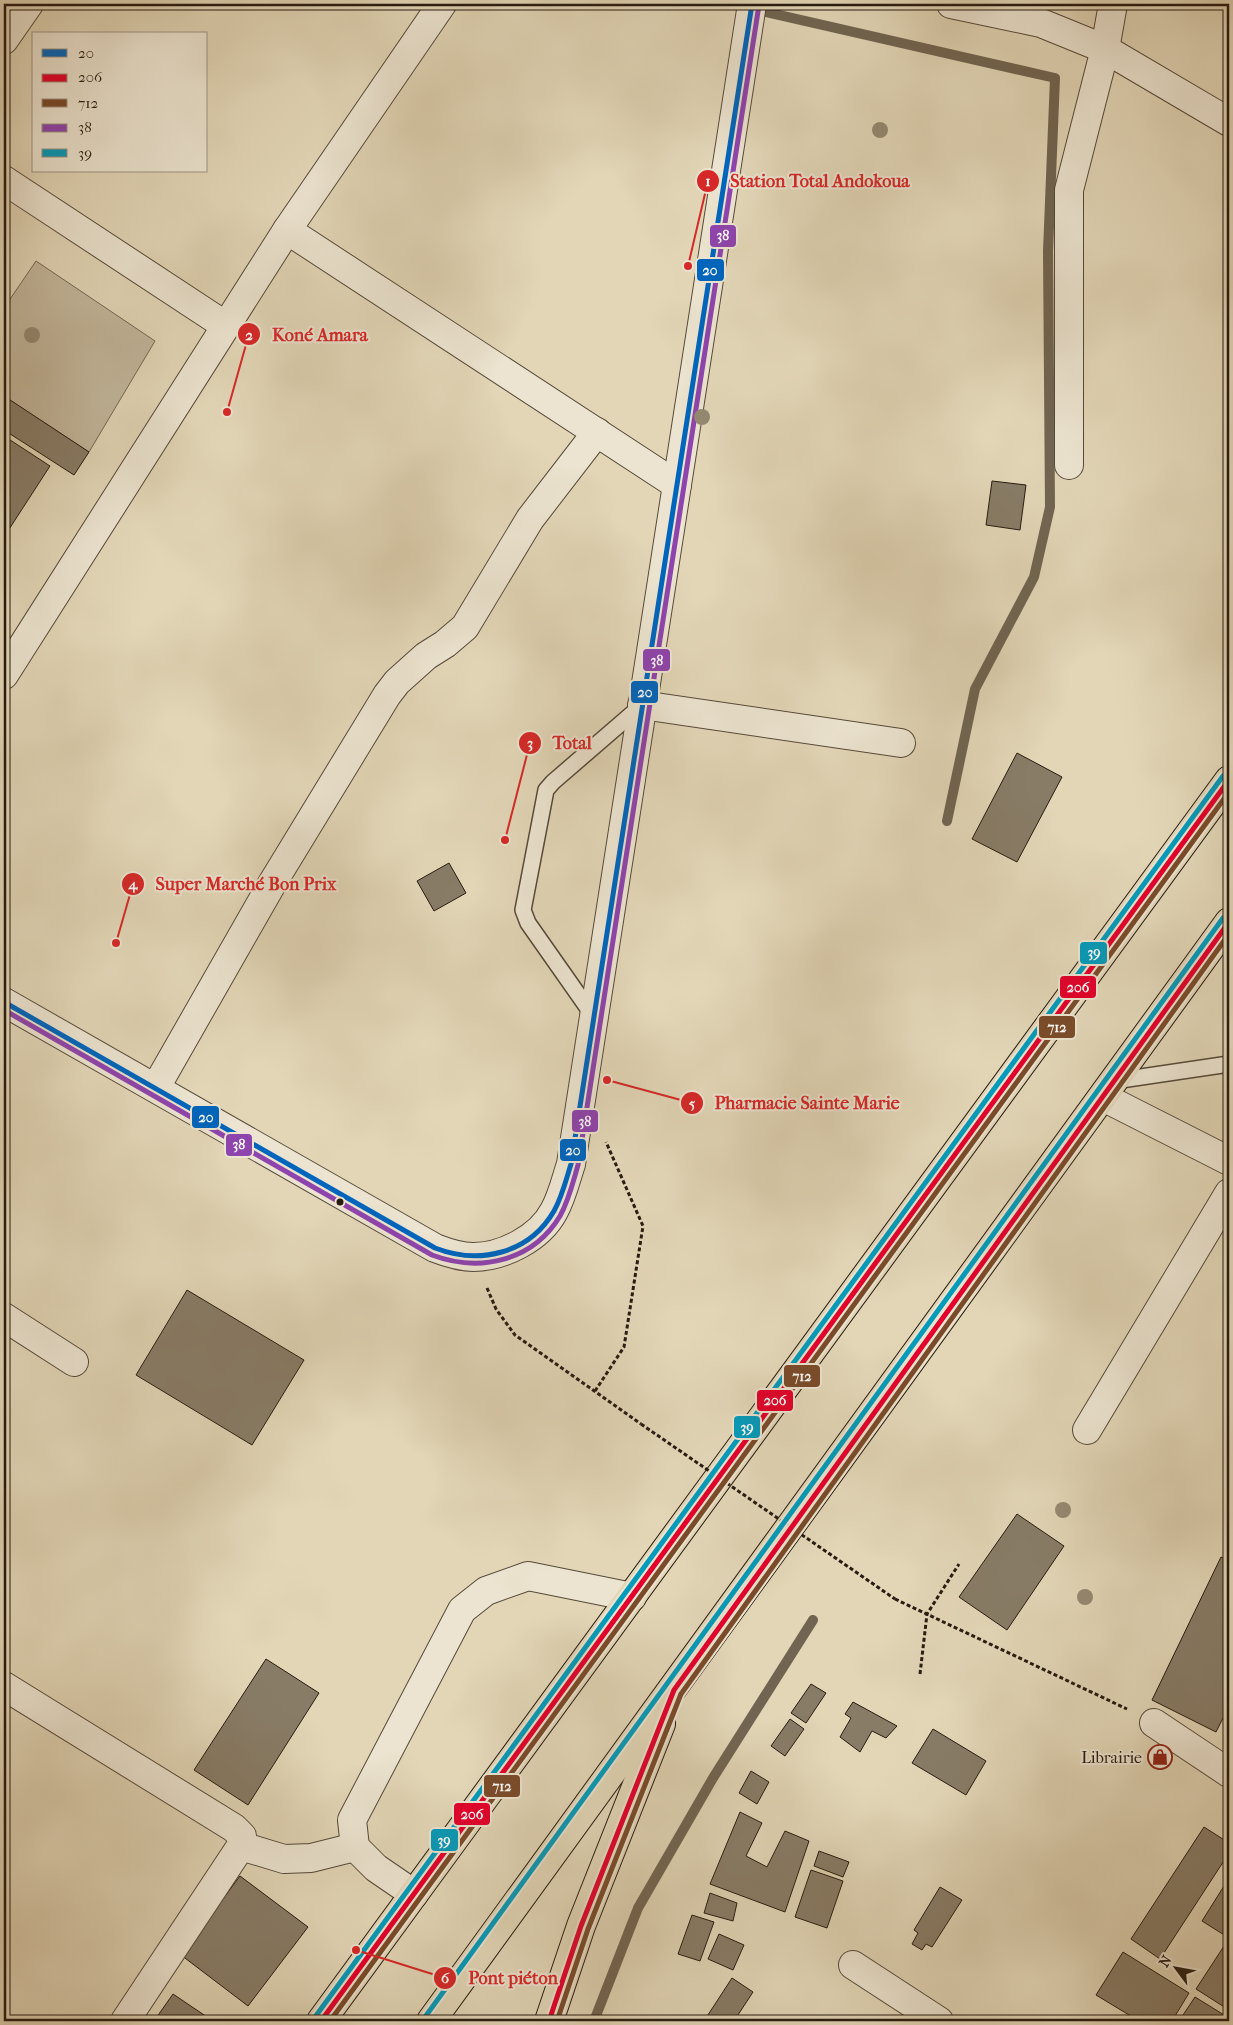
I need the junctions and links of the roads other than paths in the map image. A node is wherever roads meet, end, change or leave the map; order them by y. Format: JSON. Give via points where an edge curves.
{"nodes":[{"id":1,"x":29,"y":4,"type":"edge"},
{"id":2,"x":442,"y":4,"type":"edge"},
{"id":3,"x":752,"y":4,"type":"edge"},
{"id":4,"x":951,"y":4,"type":"edge"},
{"id":5,"x":1113,"y":4,"type":"edge"},
{"id":6,"x":4,"y":40,"type":"edge"},
{"id":7,"x":1105,"y":49,"type":"junction"},
{"id":8,"x":1229,"y":122,"type":"edge"},
{"id":9,"x":4,"y":180,"type":"edge"},
{"id":10,"x":287,"y":230,"type":"junction"},
{"id":11,"x":226,"y":326,"type":"junction"},
{"id":12,"x":597,"y":432,"type":"junction"},
{"id":13,"x":1069,"y":465,"type":"dead end"},
{"id":14,"x":677,"y":485,"type":"junction"},
{"id":15,"x":4,"y":674,"type":"edge"},
{"id":16,"x":642,"y":705,"type":"junction"},
{"id":17,"x":901,"y":743,"type":"dead end"},
{"id":18,"x":1229,"y":780,"type":"edge"},
{"id":19,"x":1229,"y":922,"type":"edge"},
{"id":20,"x":4,"y":1002,"type":"edge"},
{"id":21,"x":594,"y":1017,"type":"junction"},
{"id":22,"x":1229,"y":1064,"type":"edge"},
{"id":23,"x":156,"y":1087,"type":"junction"},
{"id":24,"x":1108,"y":1089,"type":"junction"},
{"id":25,"x":1229,"y":1161,"type":"edge"},
{"id":26,"x":1229,"y":1194,"type":"edge"},
{"id":27,"x":4,"y":1317,"type":"edge"},
{"id":28,"x":74,"y":1362,"type":"dead end"},
{"id":29,"x":1087,"y":1430,"type":"dead end"},
{"id":30,"x":632,"y":1597,"type":"junction"},
{"id":31,"x":4,"y":1686,"type":"edge"},
{"id":32,"x":674,"y":1690,"type":"junction"},
{"id":33,"x":1154,"y":1722,"type":"road end"},
{"id":34,"x":1229,"y":1774,"type":"edge"},
{"id":35,"x":241,"y":1846,"type":"junction"},
{"id":36,"x":356,"y":1847,"type":"junction"},
{"id":37,"x":414,"y":1894,"type":"junction"},
{"id":38,"x":853,"y":1965,"type":"dead end"},
{"id":39,"x":125,"y":2021,"type":"edge"},
{"id":40,"x":321,"y":2021,"type":"edge"},
{"id":41,"x":431,"y":2021,"type":"edge"},
{"id":42,"x":549,"y":2021,"type":"edge"},
{"id":43,"x":939,"y":2021,"type":"edge"}],
"edges":[{"from":1,"to":6,"type":"street"},
{"from":2,"to":10,"type":"street"},
{"from":3,"to":14,"type":"street"},
{"from":4,"to":7,"type":"street","via":[[1041,23]]},
{"from":5,"to":7,"type":"street"},
{"from":7,"to":8,"type":"street"},
{"from":7,"to":13,"type":"street","via":[[1069,190]]},
{"from":9,"to":11,"type":"street"},
{"from":10,"to":11,"type":"street"},
{"from":10,"to":12,"type":"street"},
{"from":11,"to":15,"type":"street"},
{"from":12,"to":14,"type":"street"},
{"from":12,"to":23,"type":"street","via":[[530,519],[465,627],[396,682],[387,695],[273,882]]},
{"from":14,"to":16,"type":"street"},
{"from":16,"to":17,"type":"street"},
{"from":16,"to":21,"type":"street"},
{"from":16,"to":21,"type":"lane","via":[[546,790],[523,910],[528,923]]},
{"from":18,"to":30,"type":"highway"},
{"from":19,"to":24,"type":"highway"},
{"from":20,"to":23,"type":"street"},
{"from":21,"to":23,"type":"street","via":[[571,1164],[554,1211],[541,1229],[525,1241],[500,1252],[474,1257],[435,1248]]},
{"from":22,"to":24,"type":"lane"},
{"from":24,"to":25,"type":"street"},
{"from":24,"to":32,"type":"highway"},
{"from":26,"to":29,"type":"street"},
{"from":27,"to":28,"type":"street"},
{"from":30,"to":36,"type":"street","via":[[528,1576],[486,1591],[462,1610],[352,1820]]},
{"from":30,"to":37,"type":"highway"},
{"from":31,"to":35,"type":"street","via":[[234,1828],[242,1836]]},
{"from":32,"to":41,"type":"highway"},
{"from":32,"to":42,"type":"highway","via":[[582,1926]]},
{"from":33,"to":34,"type":"street"},
{"from":35,"to":36,"type":"street","via":[[284,1859],[311,1858]]},
{"from":35,"to":39,"type":"street"},
{"from":36,"to":37,"type":"street","via":[[376,1868]]},
{"from":37,"to":40,"type":"highway"},
{"from":38,"to":43,"type":"street"}]}
